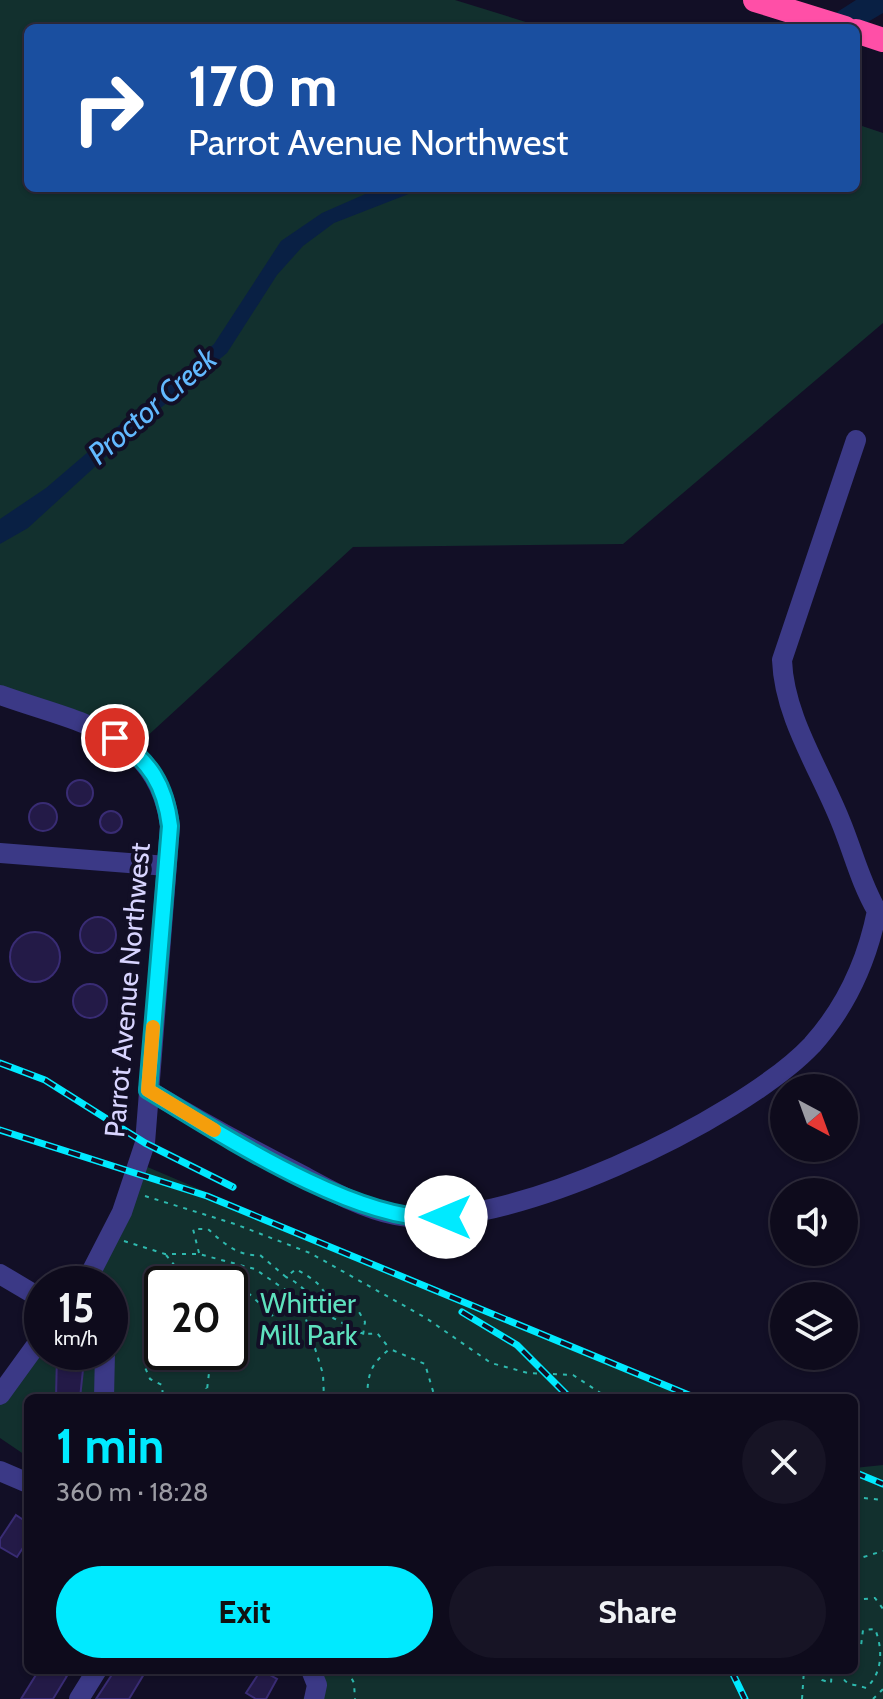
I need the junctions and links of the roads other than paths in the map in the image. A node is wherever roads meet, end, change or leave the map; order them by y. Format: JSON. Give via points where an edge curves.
{"nodes":[{"id":1,"x":755,"y":0,"type":"edge"},
{"id":2,"x":832,"y":24,"type":"edge"},
{"id":3,"x":860,"y":32,"type":"edge"},
{"id":4,"x":883,"y":40,"type":"edge"},
{"id":5,"x":856,"y":440,"type":"dead end"},
{"id":6,"x":0,"y":695,"type":"edge"},
{"id":7,"x":0,"y":853,"type":"edge"},
{"id":8,"x":167,"y":866,"type":"junction"},
{"id":9,"x":880,"y":911,"type":"edge"},
{"id":10,"x":148,"y":1090,"type":"junction"},
{"id":11,"x":99,"y":1266,"type":"edge"},
{"id":12,"x":0,"y":1274,"type":"edge"},
{"id":13,"x":24,"y":1288,"type":"edge"},
{"id":14,"x":24,"y":1362,"type":"edge"},
{"id":15,"x":105,"y":1370,"type":"edge"},
{"id":16,"x":104,"y":1394,"type":"edge"},
{"id":17,"x":0,"y":1395,"type":"edge"},
{"id":18,"x":0,"y":1471,"type":"edge"},
{"id":19,"x":24,"y":1481,"type":"edge"},
{"id":20,"x":95,"y":1674,"type":"edge"},
{"id":21,"x":313,"y":1674,"type":"edge"},
{"id":22,"x":79,"y":1699,"type":"edge"},
{"id":23,"x":314,"y":1699,"type":"edge"}],
"edges":[{"from":1,"to":2,"type":"highway"},
{"from":3,"to":4,"type":"highway"},
{"from":5,"to":9,"type":"street","via":[[782,660],[782,675],[783,690],[863,886]]},
{"from":6,"to":8,"type":"street","name":"Parrot Avenue Northwest","via":[[115,738],[138,752],[156,774],[167,800]]},
{"from":7,"to":8,"type":"street"},
{"from":8,"to":10,"type":"street","name":"Parrot Avenue Northwest"},
{"from":9,"to":10,"type":"street","via":[[847,997],[811,1045],[766,1083],[639,1157],[586,1181],[465,1214],[417,1218],[352,1202]]},
{"from":10,"to":11,"type":"street","name":"Parrot Avenue Northwest","via":[[145,1143]]},
{"from":12,"to":13,"type":"street"},
{"from":14,"to":17,"type":"street"},
{"from":15,"to":16,"type":"street"},
{"from":18,"to":19,"type":"street"},
{"from":20,"to":22,"type":"street"},
{"from":21,"to":23,"type":"street"}]}
